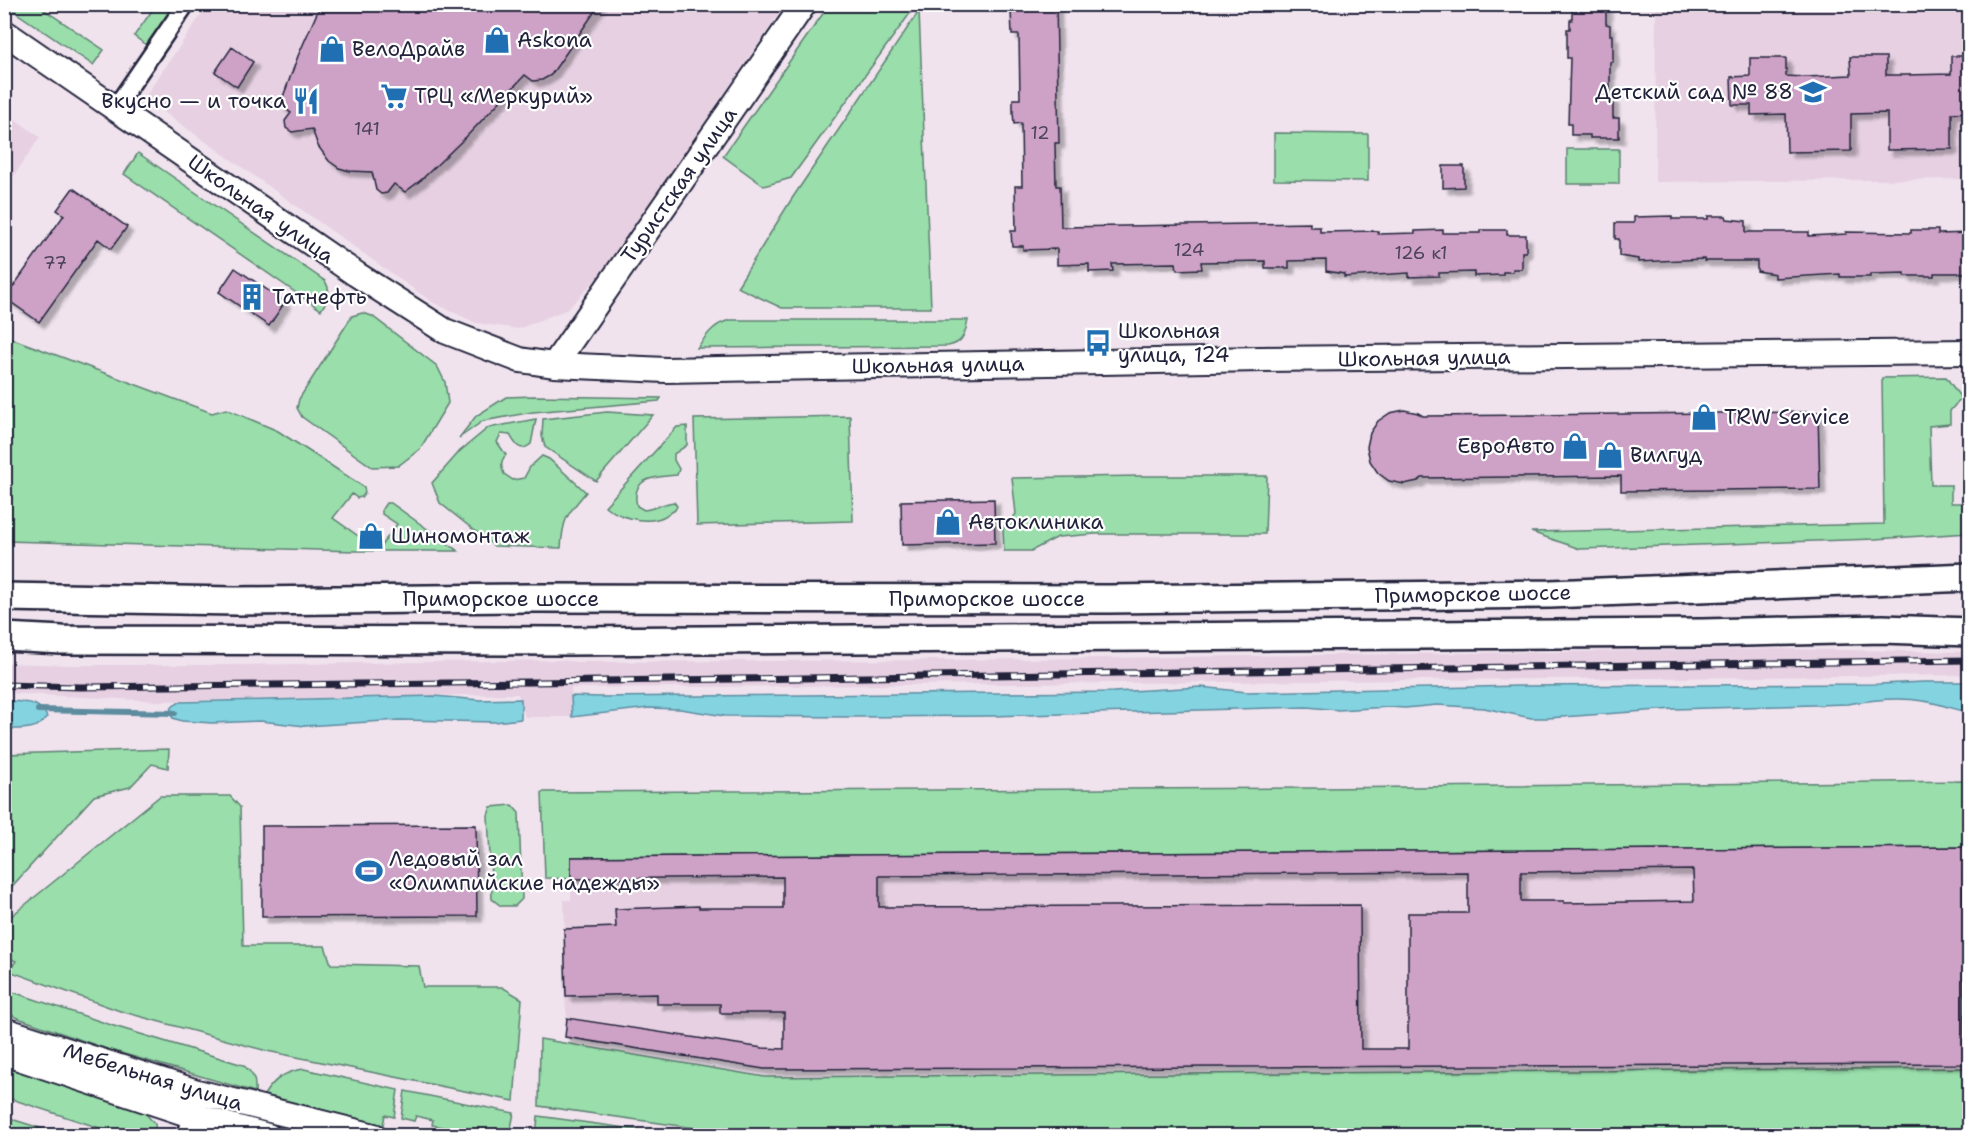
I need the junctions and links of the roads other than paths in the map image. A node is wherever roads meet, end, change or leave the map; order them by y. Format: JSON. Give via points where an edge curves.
{"nodes":[{"id":1,"x":186,"y":4,"type":"edge"},
{"id":2,"x":804,"y":4,"type":"edge"},
{"id":3,"x":4,"y":32,"type":"edge"},
{"id":4,"x":115,"y":108,"type":"junction"},
{"id":5,"x":1970,"y":352,"type":"edge"},
{"id":6,"x":554,"y":365,"type":"junction"},
{"id":7,"x":1970,"y":577,"type":"edge"},
{"id":8,"x":4,"y":597,"type":"edge"},
{"id":9,"x":1970,"y":622,"type":"edge"},
{"id":10,"x":1883,"y":629,"type":"junction"},
{"id":11,"x":1970,"y":632,"type":"edge"},
{"id":12,"x":4,"y":637,"type":"edge"},
{"id":13,"x":4,"y":1030,"type":"edge"},
{"id":14,"x":4,"y":1053,"type":"edge"},
{"id":15,"x":191,"y":1114,"type":"edge"},
{"id":16,"x":268,"y":1136,"type":"edge"},
{"id":17,"x":374,"y":1136,"type":"edge"}],
"edges":[{"from":1,"to":4,"type":"street"},
{"from":2,"to":6,"type":"street","name":"Туристская улица"},
{"from":3,"to":4,"type":"street","name":"Школьная улица"},
{"from":4,"to":6,"type":"street","name":"Школьная улица","via":[[445,331],[520,360]]},
{"from":5,"to":6,"type":"street","name":"Школьная улица","via":[[666,370]]},
{"from":7,"to":8,"type":"main road","name":"Приморское шоссе","via":[[1538,595],[235,601]]},
{"from":9,"to":10,"type":"street"},
{"from":10,"to":11,"type":"main road","name":"Приморское шоссе"},
{"from":10,"to":12,"type":"main road","name":"Приморское шоссе","via":[[581,641]]},
{"from":13,"to":15,"type":"street","name":"Мебельная улица"},
{"from":14,"to":15,"type":"street","name":"Мебельная улица"},
{"from":15,"to":16,"type":"street","name":"Мебельная улица"},
{"from":15,"to":17,"type":"street","name":"Мебельная улица"}]}
